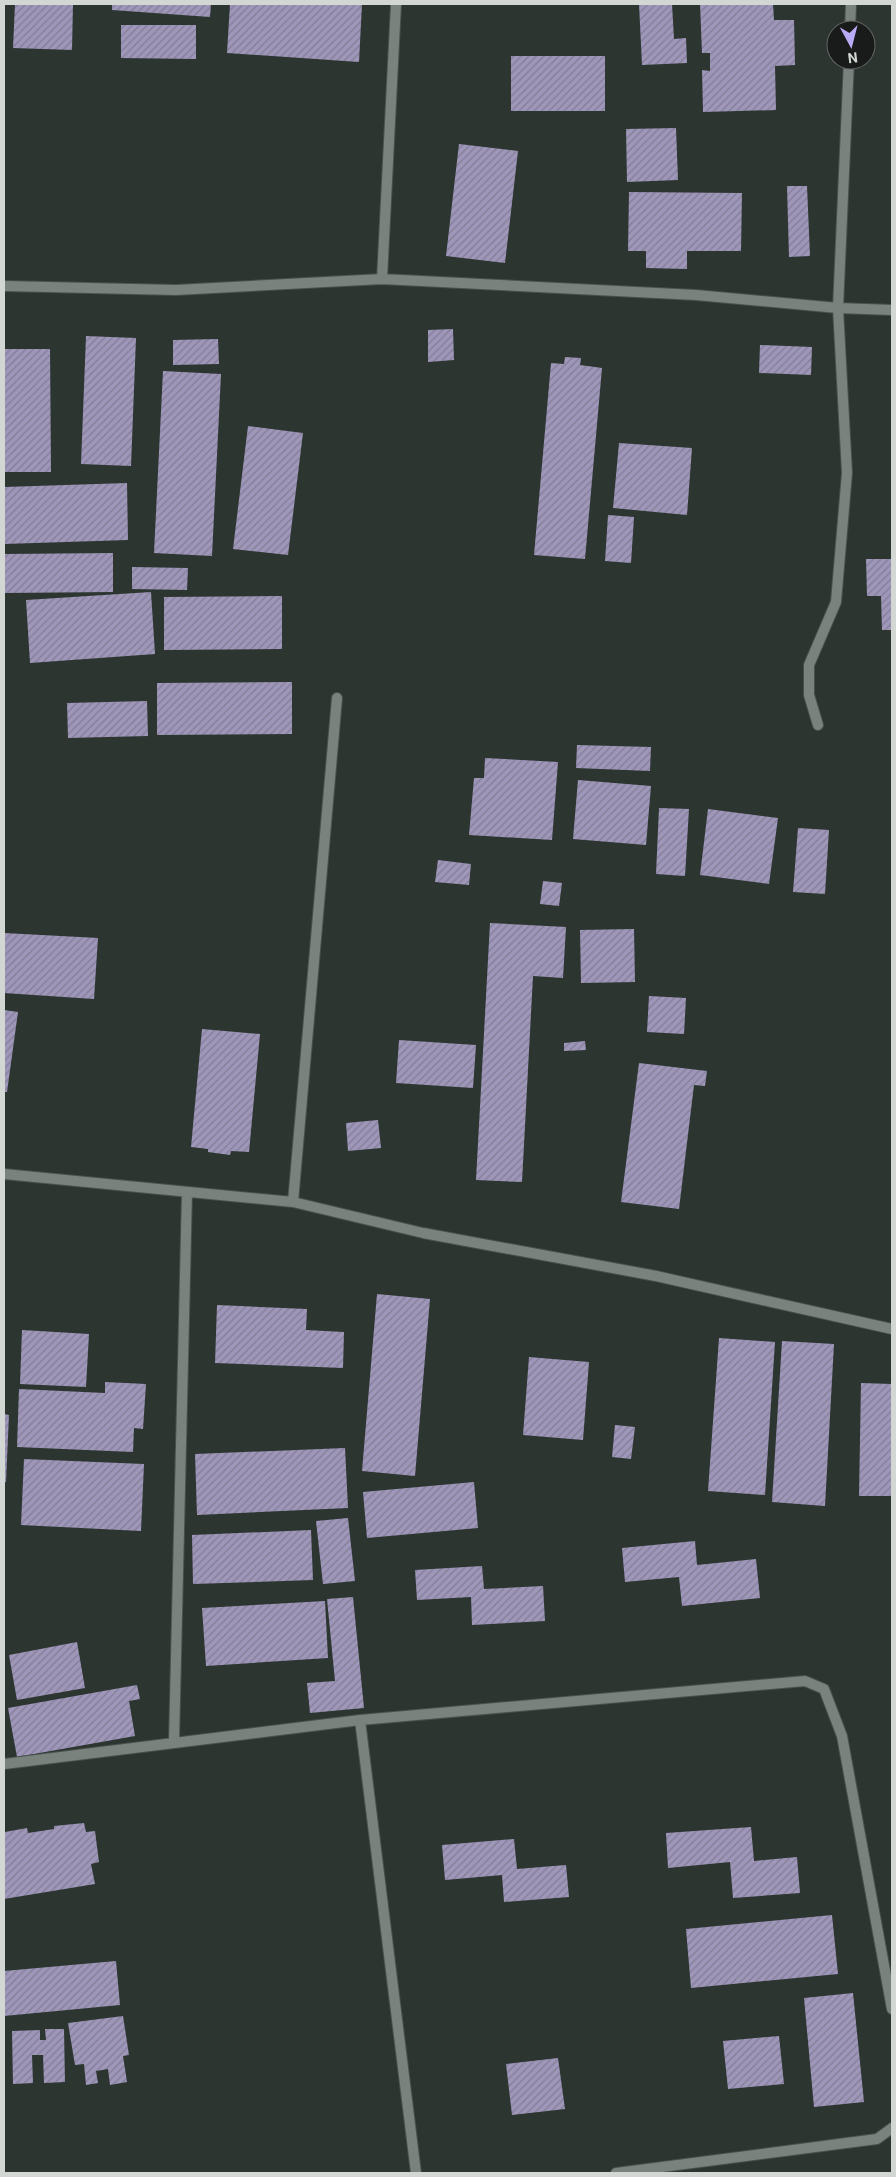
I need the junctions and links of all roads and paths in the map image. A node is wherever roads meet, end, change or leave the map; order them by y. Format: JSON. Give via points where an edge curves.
{"nodes":[{"id":1,"x":396,"y":4,"type":"edge"},
{"id":2,"x":851,"y":4,"type":"edge"},
{"id":3,"x":850,"y":20,"type":"edge"},
{"id":4,"x":849,"y":70,"type":"edge"},
{"id":5,"x":382,"y":279,"type":"junction"},
{"id":6,"x":4,"y":286,"type":"edge"},
{"id":7,"x":838,"y":308,"type":"junction"},
{"id":8,"x":892,"y":310,"type":"edge"},
{"id":9,"x":337,"y":698,"type":"dead end"},
{"id":10,"x":818,"y":725,"type":"dead end"},
{"id":11,"x":4,"y":1174,"type":"edge"},
{"id":12,"x":187,"y":1192,"type":"junction"},
{"id":13,"x":293,"y":1202,"type":"junction"},
{"id":14,"x":892,"y":1330,"type":"edge"},
{"id":15,"x":360,"y":1720,"type":"junction"},
{"id":16,"x":174,"y":1742,"type":"junction"},
{"id":17,"x":4,"y":1764,"type":"edge"},
{"id":18,"x":892,"y":2009,"type":"edge"},
{"id":19,"x":892,"y":2128,"type":"edge"},
{"id":20,"x":416,"y":2173,"type":"edge"},
{"id":21,"x":616,"y":2173,"type":"edge"}],
"edges":[{"from":1,"to":5,"type":"street"},
{"from":2,"to":3,"type":"street"},
{"from":4,"to":7,"type":"street"},
{"from":5,"to":6,"type":"street","via":[[176,290]]},
{"from":5,"to":7,"type":"street","via":[[696,295]]},
{"from":7,"to":8,"type":"street"},
{"from":7,"to":10,"type":"street","via":[[848,473],[836,602],[810,665],[809,695]]},
{"from":9,"to":13,"type":"street"},
{"from":11,"to":12,"type":"street"},
{"from":12,"to":13,"type":"street"},
{"from":12,"to":16,"type":"street"},
{"from":13,"to":14,"type":"street","via":[[423,1233],[656,1276]]},
{"from":15,"to":16,"type":"street"},
{"from":15,"to":18,"type":"street","via":[[804,1681],[824,1689],[842,1736]]},
{"from":15,"to":20,"type":"street"},
{"from":16,"to":17,"type":"street"},
{"from":19,"to":21,"type":"street","via":[[877,2139]]}]}
